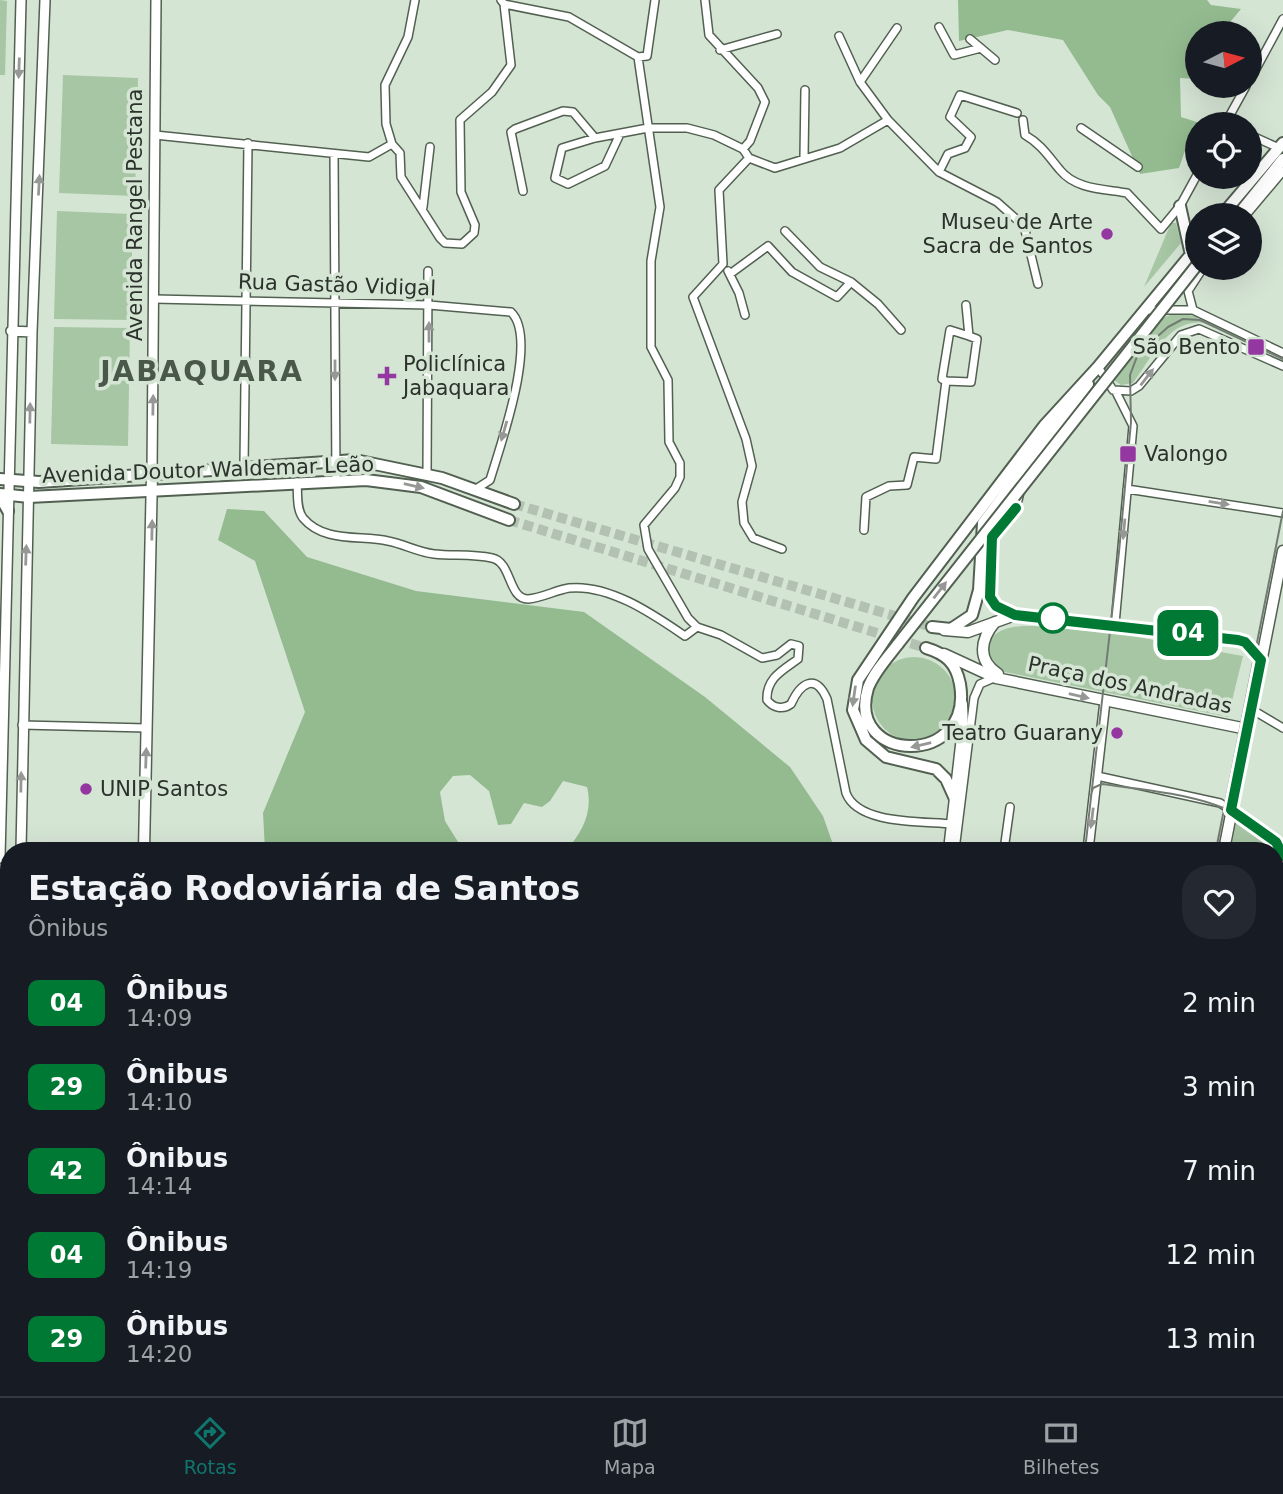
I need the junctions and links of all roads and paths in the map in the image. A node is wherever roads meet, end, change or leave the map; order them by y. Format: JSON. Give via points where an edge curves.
{"nodes":[{"id":1,"x":21,"y":0,"type":"edge"},
{"id":2,"x":45,"y":0,"type":"edge"},
{"id":3,"x":156,"y":0,"type":"edge"},
{"id":4,"x":415,"y":0,"type":"edge"},
{"id":5,"x":655,"y":0,"type":"edge"},
{"id":6,"x":705,"y":0,"type":"edge"},
{"id":7,"x":503,"y":2,"type":"edge"},
{"id":8,"x":1283,"y":19,"type":"edge"},
{"id":9,"x":939,"y":27,"type":"dead end"},
{"id":10,"x":897,"y":28,"type":"dead end"},
{"id":11,"x":777,"y":34,"type":"dead end"},
{"id":12,"x":839,"y":36,"type":"dead end"},
{"id":13,"x":970,"y":39,"type":"dead end"},
{"id":14,"x":981,"y":48,"type":"junction"},
{"id":15,"x":720,"y":50,"type":"junction"},
{"id":16,"x":638,"y":57,"type":"junction"},
{"id":17,"x":1262,"y":58,"type":"edge"},
{"id":18,"x":995,"y":60,"type":"dead end"},
{"id":19,"x":860,"y":82,"type":"junction"},
{"id":20,"x":805,"y":90,"type":"dead end"},
{"id":21,"x":1017,"y":113,"type":"dead end"},
{"id":22,"x":888,"y":120,"type":"junction"},
{"id":23,"x":1023,"y":120,"type":"dead end"},
{"id":24,"x":648,"y":128,"type":"junction"},
{"id":25,"x":1081,"y":128,"type":"dead end"},
{"id":26,"x":620,"y":134,"type":"junction"},
{"id":27,"x":155,"y":135,"type":"junction"},
{"id":28,"x":595,"y":138,"type":"junction"},
{"id":29,"x":1262,"y":141,"type":"edge"},
{"id":30,"x":248,"y":143,"type":"junction"},
{"id":31,"x":392,"y":144,"type":"junction"},
{"id":32,"x":430,"y":147,"type":"dead end"},
{"id":33,"x":743,"y":149,"type":"junction"},
{"id":34,"x":1281,"y":150,"type":"edge"},
{"id":35,"x":334,"y":154,"type":"junction"},
{"id":36,"x":804,"y":157,"type":"junction"},
{"id":37,"x":749,"y":158,"type":"junction"},
{"id":38,"x":1138,"y":167,"type":"dead end"},
{"id":39,"x":1283,"y":171,"type":"edge"},
{"id":40,"x":939,"y":172,"type":"junction"},
{"id":41,"x":1189,"y":189,"type":"edge"},
{"id":42,"x":523,"y":191,"type":"dead end"},
{"id":43,"x":1233,"y":203,"type":"edge"},
{"id":44,"x":1248,"y":203,"type":"edge"},
{"id":45,"x":1256,"y":203,"type":"edge"},
{"id":46,"x":1180,"y":205,"type":"junction"},
{"id":47,"x":423,"y":207,"type":"junction"},
{"id":48,"x":1185,"y":222,"type":"edge"},
{"id":49,"x":785,"y":231,"type":"dead end"},
{"id":50,"x":723,"y":264,"type":"junction"},
{"id":51,"x":1185,"y":267,"type":"edge"},
{"id":52,"x":1185,"y":269,"type":"edge"},
{"id":53,"x":428,"y":271,"type":"dead end"},
{"id":54,"x":730,"y":274,"type":"junction"},
{"id":55,"x":1195,"y":280,"type":"edge"},
{"id":56,"x":851,"y":282,"type":"junction"},
{"id":57,"x":1038,"y":284,"type":"dead end"},
{"id":58,"x":155,"y":299,"type":"junction"},
{"id":59,"x":247,"y":300,"type":"junction"},
{"id":60,"x":335,"y":301,"type":"junction"},
{"id":61,"x":429,"y":304,"type":"junction"},
{"id":62,"x":966,"y":306,"type":"dead end"},
{"id":63,"x":1147,"y":310,"type":"junction"},
{"id":64,"x":1193,"y":310,"type":"junction"},
{"id":65,"x":745,"y":314,"type":"dead end"},
{"id":66,"x":901,"y":330,"type":"dead end"},
{"id":67,"x":13,"y":331,"type":"junction"},
{"id":68,"x":31,"y":332,"type":"junction"},
{"id":69,"x":969,"y":336,"type":"junction"},
{"id":70,"x":1283,"y":352,"type":"edge"},
{"id":71,"x":1283,"y":366,"type":"edge"},
{"id":72,"x":1097,"y":368,"type":"junction"},
{"id":73,"x":946,"y":381,"type":"junction"},
{"id":74,"x":1116,"y":392,"type":"junction"},
{"id":75,"x":335,"y":461,"type":"junction"},
{"id":76,"x":244,"y":465,"type":"junction"},
{"id":77,"x":152,"y":473,"type":"junction"},
{"id":78,"x":427,"y":474,"type":"junction"},
{"id":79,"x":1019,"y":474,"type":"junction"},
{"id":80,"x":336,"y":480,"type":"junction"},
{"id":81,"x":297,"y":481,"type":"junction"},
{"id":82,"x":32,"y":482,"type":"junction"},
{"id":83,"x":475,"y":489,"type":"junction"},
{"id":84,"x":1127,"y":489,"type":"junction"},
{"id":85,"x":4,"y":490,"type":"edge"},
{"id":86,"x":152,"y":491,"type":"junction"},
{"id":87,"x":29,"y":497,"type":"junction"},
{"id":88,"x":514,"y":504,"type":"tunnel mouth"},
{"id":89,"x":8,"y":511,"type":"joint"},
{"id":90,"x":1283,"y":513,"type":"edge"},
{"id":91,"x":509,"y":520,"type":"tunnel mouth"},
{"id":92,"x":864,"y":530,"type":"dead end"},
{"id":93,"x":782,"y":549,"type":"dead end"},
{"id":94,"x":1283,"y":551,"type":"edge"},
{"id":95,"x":0,"y":566,"type":"edge"},
{"id":96,"x":8,"y":578,"type":"junction"},
{"id":97,"x":24,"y":579,"type":"junction"},
{"id":98,"x":1280,"y":584,"type":"edge"},
{"id":99,"x":1015,"y":615,"type":"junction"},
{"id":100,"x":998,"y":619,"type":"junction"},
{"id":101,"x":1115,"y":624,"type":"junction"},
{"id":102,"x":696,"y":627,"type":"junction"},
{"id":103,"x":938,"y":629,"type":"joint"},
{"id":104,"x":3,"y":631,"type":"edge"},
{"id":105,"x":926,"y":648,"type":"tunnel mouth"},
{"id":106,"x":944,"y":654,"type":"junction"},
{"id":107,"x":1261,"y":660,"type":"junction"},
{"id":108,"x":1001,"y":678,"type":"junction"},
{"id":109,"x":961,"y":697,"type":"junction"},
{"id":110,"x":1105,"y":701,"type":"junction"},
{"id":111,"x":1251,"y":709,"type":"junction"},
{"id":112,"x":22,"y":725,"type":"junction"},
{"id":113,"x":147,"y":728,"type":"junction"},
{"id":114,"x":1283,"y":728,"type":"edge"},
{"id":115,"x":1247,"y":729,"type":"junction"},
{"id":116,"x":1097,"y":776,"type":"junction"},
{"id":117,"x":955,"y":799,"type":"junction"},
{"id":118,"x":1010,"y":807,"type":"dead end"},
{"id":119,"x":1231,"y":810,"type":"junction"},
{"id":120,"x":952,"y":824,"type":"junction"},
{"id":121,"x":0,"y":842,"type":"edge"},
{"id":122,"x":21,"y":842,"type":"edge"},
{"id":123,"x":144,"y":842,"type":"edge"},
{"id":124,"x":950,"y":842,"type":"edge"},
{"id":125,"x":956,"y":842,"type":"edge"},
{"id":126,"x":1005,"y":842,"type":"edge"},
{"id":127,"x":1089,"y":842,"type":"edge"},
{"id":128,"x":1225,"y":842,"type":"edge"},
{"id":129,"x":1276,"y":842,"type":"edge"}],
"edges":[{"from":1,"to":67,"type":"street","one_way":true},
{"from":68,"to":2,"type":"street","one_way":true},
{"from":3,"to":27,"type":"street","name":"Avenida Rangel Pestana"},
{"from":4,"to":31,"type":"street","via":[[408,37],[385,85],[383,106]]},
{"from":5,"to":16,"type":"street","via":[[647,56]]},
{"from":6,"to":15,"type":"street","via":[[709,35]]},
{"from":7,"to":16,"type":"street","via":[[569,17]]},
{"from":7,"to":47,"type":"street","via":[[509,72],[459,126],[461,192],[474,233],[462,244],[445,243]]},
{"from":8,"to":17,"type":"street"},
{"from":9,"to":14,"type":"street","via":[[954,55]]},
{"from":10,"to":19,"type":"street"},
{"from":11,"to":15,"type":"street"},
{"from":12,"to":19,"type":"street"},
{"from":13,"to":14,"type":"street"},
{"from":14,"to":18,"type":"street"},
{"from":15,"to":33,"type":"street","via":[[758,88],[765,102]]},
{"from":16,"to":24,"type":"street"},
{"from":19,"to":22,"type":"street"},
{"from":20,"to":36,"type":"street"},
{"from":21,"to":40,"type":"street","via":[[960,95],[950,117],[971,137],[965,148],[948,154]]},
{"from":22,"to":36,"type":"street","via":[[840,148]]},
{"from":22,"to":40,"type":"street"},
{"from":23,"to":46,"type":"street","via":[[1025,135],[1067,176],[1104,192],[1127,193],[1157,226],[1164,228]]},
{"from":24,"to":26,"type":"street"},
{"from":24,"to":33,"type":"street","via":[[687,128]]},
{"from":24,"to":102,"type":"street","via":[[660,207],[652,261],[651,347],[668,380],[666,426],[680,463],[680,477],[644,525],[648,549]]},
{"from":25,"to":38,"type":"street"},
{"from":26,"to":28,"type":"street"},
{"from":26,"to":28,"type":"street","via":[[605,166],[568,184],[555,178],[562,148]]},
{"from":27,"to":30,"type":"street"},
{"from":27,"to":58,"type":"street","name":"Avenida Rangel Pestana"},
{"from":28,"to":42,"type":"street","via":[[573,113],[563,111],[514,129]]},
{"from":29,"to":34,"type":"street"},
{"from":30,"to":35,"type":"street"},
{"from":30,"to":59,"type":"street"},
{"from":31,"to":35,"type":"street","via":[[369,157]]},
{"from":31,"to":47,"type":"street","via":[[400,153],[401,177]]},
{"from":32,"to":47,"type":"street"},
{"from":33,"to":37,"type":"street"},
{"from":34,"to":43,"type":"main road"},
{"from":34,"to":44,"type":"main road","via":[[1268,178]]},
{"from":35,"to":60,"type":"street"},
{"from":36,"to":37,"type":"street","via":[[775,168]]},
{"from":37,"to":50,"type":"street","via":[[719,190]]},
{"from":39,"to":45,"type":"street"},
{"from":40,"to":57,"type":"street","via":[[997,202],[1024,226]]},
{"from":41,"to":46,"type":"street"},
{"from":46,"to":48,"type":"main road"},
{"from":49,"to":56,"type":"street","via":[[820,267]]},
{"from":50,"to":54,"type":"street"},
{"from":50,"to":93,"type":"street","via":[[693,296],[746,439],[752,466],[742,502],[744,523],[753,538]]},
{"from":51,"to":63,"type":"main road"},
{"from":109,"to":52,"type":"main road","one_way":true,"bridge":true,"via":[[953,723],[938,739],[906,747],[884,739],[870,720],[867,695],[873,678],[898,644]]},
{"from":53,"to":61,"type":"street"},
{"from":54,"to":56,"type":"street","via":[[768,246],[792,272],[837,297]]},
{"from":54,"to":65,"type":"street"},
{"from":55,"to":64,"type":"street","via":[[1188,291]]},
{"from":56,"to":66,"type":"street"},
{"from":58,"to":59,"type":"street","name":"Rua Gastão Vidigal"},
{"from":77,"to":58,"type":"street","name":"Avenida Rangel Pestana","one_way":true},
{"from":59,"to":60,"type":"street","name":"Rua Gastão Vidigal"},
{"from":59,"to":76,"type":"street"},
{"from":60,"to":61,"type":"street","name":"Rua Gastão Vidigal"},
{"from":60,"to":75,"type":"street","one_way":true},
{"from":78,"to":61,"type":"street","one_way":true},
{"from":61,"to":83,"type":"street","name":"Rua Gastão Vidigal","one_way":true,"via":[[504,309],[516,317],[518,380],[490,480]]},
{"from":62,"to":69,"type":"street"},
{"from":63,"to":64,"type":"street"},
{"from":63,"to":72,"type":"main road"},
{"from":64,"to":70,"type":"street"},
{"from":67,"to":68,"type":"street"},
{"from":67,"to":85,"type":"street"},
{"from":82,"to":68,"type":"street","one_way":true},
{"from":69,"to":73,"type":"street","via":[[950,330],[942,379]]},
{"from":69,"to":73,"type":"street","via":[[976,339],[971,382]]},
{"from":74,"to":71,"type":"street","one_way":true,"via":[[1136,390],[1181,335],[1194,329]]},
{"from":72,"to":74,"type":"street"},
{"from":72,"to":79,"type":"main road","via":[[1083,393]]},
{"from":72,"to":117,"type":"main road","one_way":true,"via":[[1044,426],[855,687],[853,710],[870,745],[886,757],[936,769]]},
{"from":73,"to":92,"type":"street","via":[[936,459],[914,457],[907,485],[888,486],[866,497]]},
{"from":74,"to":84,"type":"street","via":[[1133,426]]},
{"from":75,"to":76,"type":"main road","name":"Avenida Doutor Waldemar Leão"},
{"from":75,"to":78,"type":"main road","name":"Avenida Doutor Waldemar Leão","via":[[376,463]]},
{"from":75,"to":80,"type":"street"},
{"from":76,"to":77,"type":"main road","name":"Avenida Doutor Waldemar Leão"},
{"from":77,"to":82,"type":"main road","name":"Avenida Doutor Waldemar Leão"},
{"from":77,"to":86,"type":"main road","name":"Avenida Rangel Pestana"},
{"from":78,"to":83,"type":"main road","name":"Avenida Doutor Waldemar Leão"},
{"from":79,"to":99,"type":"street","via":[[1016,508],[992,537],[989,592],[993,604]]},
{"from":79,"to":103,"type":"main road","via":[[981,527],[981,578],[974,611],[960,625]]},
{"from":80,"to":81,"type":"main road","name":"Avenida Doutor Waldemar Leão"},
{"from":80,"to":91,"type":"main road","name":"Avenida Doutor Waldemar Leão","one_way":true,"via":[[421,488]]},
{"from":81,"to":86,"type":"main road","name":"Avenida Doutor Waldemar Leão"},
{"from":81,"to":102,"type":"street","via":[[303,518],[339,538],[390,541],[414,551],[496,559],[507,569],[518,594],[527,599],[580,589],[642,607],[685,636]]},
{"from":82,"to":85,"type":"main road","name":"Avenida Doutor Waldemar Leão"},
{"from":82,"to":87,"type":"street"},
{"from":83,"to":88,"type":"main road","name":"Avenida Doutor Waldemar Leão"},
{"from":84,"to":90,"type":"street","one_way":true},
{"from":84,"to":101,"type":"street","one_way":true},
{"from":85,"to":87,"type":"main road","name":"Avenida Doutor Waldemar Leão"},
{"from":85,"to":89,"type":"main road"},
{"from":86,"to":87,"type":"main road","name":"Avenida Doutor Waldemar Leão"},
{"from":113,"to":86,"type":"main road","name":"Avenida Rangel Pestana","one_way":true},
{"from":97,"to":87,"type":"street","one_way":true},
{"from":89,"to":96,"type":"street"},
{"from":94,"to":98,"type":"main road","name":"Praça dos Andradas"},
{"from":95,"to":96,"type":"street"},
{"from":96,"to":97,"type":"street"},
{"from":96,"to":104,"type":"street"},
{"from":97,"to":112,"type":"street"},
{"from":98,"to":107,"type":"main road","name":"Praça dos Andradas"},
{"from":99,"to":100,"type":"main road"},
{"from":99,"to":101,"type":"main road"},
{"from":100,"to":103,"type":"main road","via":[[968,632]]},
{"from":100,"to":108,"type":"main road","via":[[984,639],[982,652]]},
{"from":101,"to":107,"type":"main road","via":[[1238,640]]},
{"from":102,"to":120,"type":"street","via":[[762,658],[777,655],[791,644],[799,646],[799,658],[772,680],[767,700],[783,708],[802,685],[821,689],[846,793],[853,805],[867,815]]},
{"from":104,"to":121,"type":"street"},
{"from":105,"to":106,"type":"main road"},
{"from":106,"to":108,"type":"main road","name":"Praça dos Andradas"},
{"from":106,"to":109,"type":"main road","via":[[957,672]]},
{"from":107,"to":111,"type":"main road","name":"Praça dos Andradas"},
{"from":108,"to":110,"type":"main road","name":"Praça dos Andradas","one_way":true},
{"from":108,"to":125,"type":"street","via":[[980,684],[974,698]]},
{"from":109,"to":117,"type":"main road","via":[[963,728]]},
{"from":110,"to":115,"type":"main road","name":"Praça dos Andradas"},
{"from":110,"to":116,"type":"street"},
{"from":111,"to":114,"type":"street"},
{"from":111,"to":115,"type":"main road","name":"Praça dos Andradas"},
{"from":112,"to":113,"type":"street"},
{"from":122,"to":112,"type":"street","one_way":true},
{"from":123,"to":113,"type":"main road","name":"Avenida Rangel Pestana","one_way":true},
{"from":115,"to":119,"type":"main road"},
{"from":116,"to":119,"type":"street","via":[[1220,803]]},
{"from":116,"to":127,"type":"street","one_way":true},
{"from":117,"to":120,"type":"main road"},
{"from":118,"to":126,"type":"street"},
{"from":119,"to":128,"type":"main road"},
{"from":119,"to":129,"type":"street"},
{"from":120,"to":124,"type":"main road"}]}
